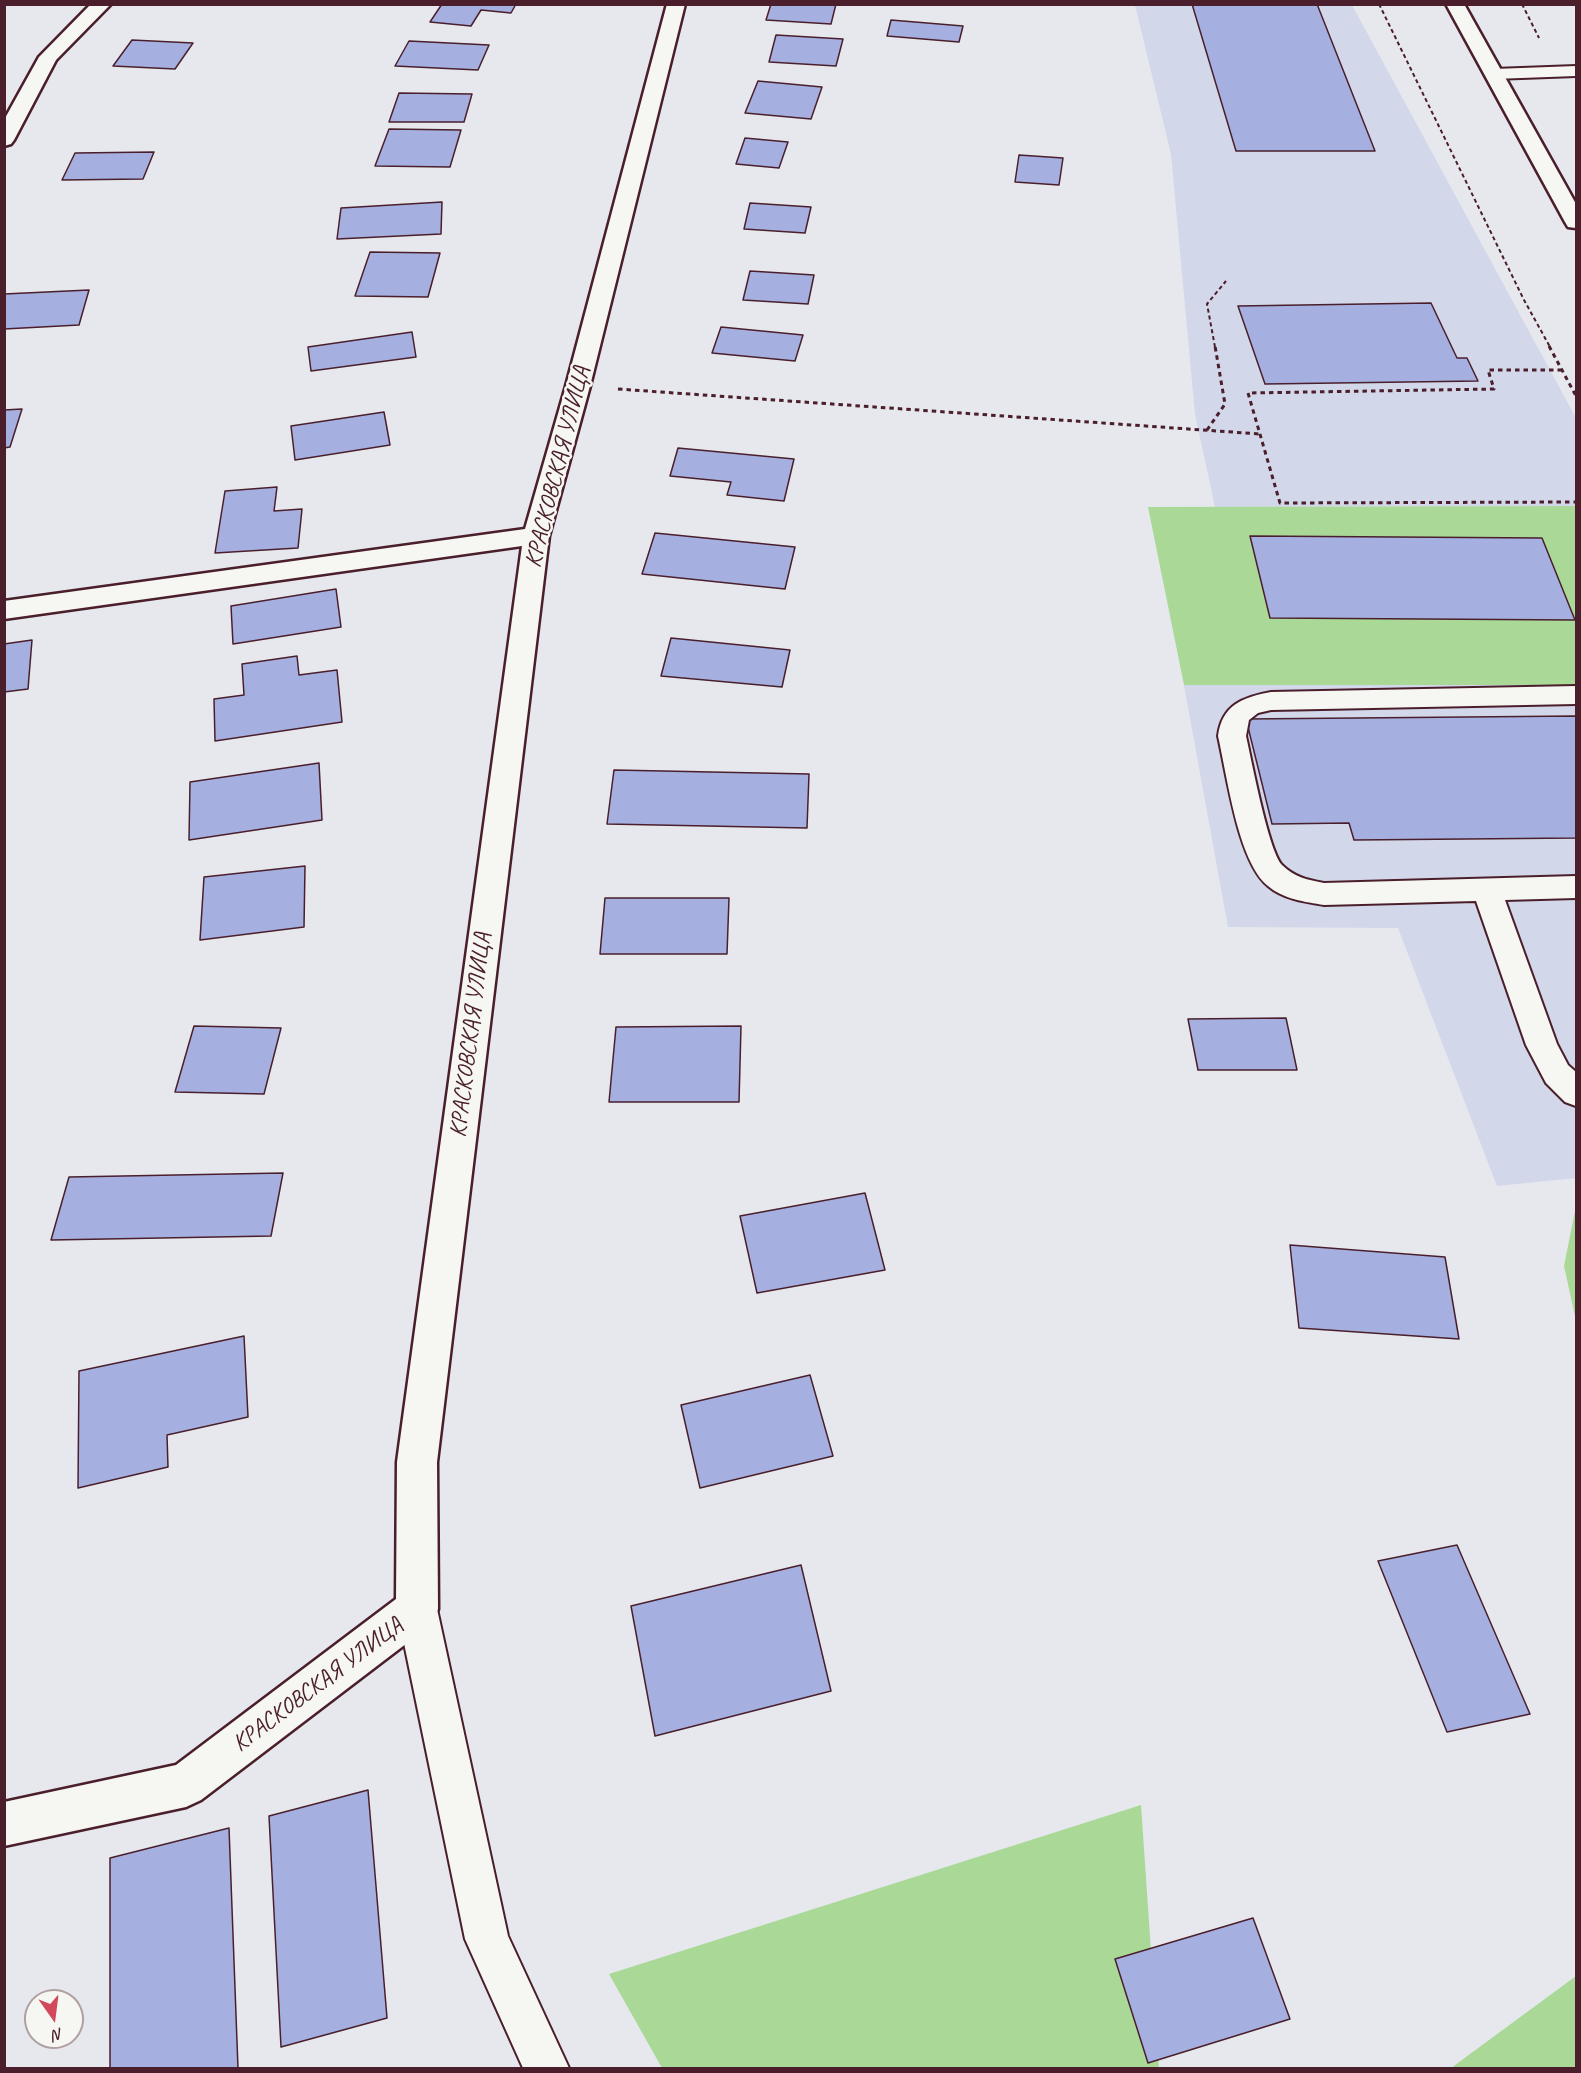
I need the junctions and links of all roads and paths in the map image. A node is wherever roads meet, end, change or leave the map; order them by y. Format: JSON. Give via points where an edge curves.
{"nodes":[{"id":1,"x":102,"y":4,"type":"edge"},
{"id":2,"x":676,"y":4,"type":"edge"},
{"id":3,"x":1379,"y":4,"type":"edge"},
{"id":4,"x":1455,"y":4,"type":"edge"},
{"id":5,"x":1576,"y":71,"type":"edge"},
{"id":6,"x":1494,"y":74,"type":"junction"},
{"id":7,"x":4,"y":140,"type":"edge"},
{"id":8,"x":1576,"y":222,"type":"edge"},
{"id":9,"x":1226,"y":281,"type":"dead end"},
{"id":10,"x":1562,"y":370,"type":"junction"},
{"id":11,"x":611,"y":389,"type":"dead end"},
{"id":12,"x":1576,"y":396,"type":"edge"},
{"id":13,"x":1206,"y":431,"type":"junction"},
{"id":14,"x":1260,"y":434,"type":"junction"},
{"id":15,"x":1576,"y":502,"type":"edge"},
{"id":16,"x":536,"y":536,"type":"junction"},
{"id":17,"x":4,"y":610,"type":"edge"},
{"id":18,"x":1576,"y":695,"type":"edge"},
{"id":19,"x":1576,"y":887,"type":"edge"},
{"id":20,"x":1486,"y":890,"type":"junction"},
{"id":21,"x":1576,"y":1092,"type":"edge"},
{"id":22,"x":417,"y":1610,"type":"junction"},
{"id":23,"x":4,"y":1824,"type":"edge"},
{"id":24,"x":546,"y":2068,"type":"edge"}],
"edges":[{"from":1,"to":7,"type":"street","via":[[48,57]]},
{"from":2,"to":16,"type":"street","name":"КРАСКОВСКАЯ УЛИЦА"},
{"from":3,"to":10,"type":"path"},
{"from":4,"to":6,"type":"street"},
{"from":5,"to":6,"type":"lane"},
{"from":6,"to":8,"type":"street"},
{"from":9,"to":13,"type":"path","via":[[1207,304],[1226,404]]},
{"from":10,"to":12,"type":"path"},
{"from":10,"to":14,"type":"path","via":[[1488,370],[1494,389],[1248,393]]},
{"from":11,"to":13,"type":"path"},
{"from":13,"to":14,"type":"path"},
{"from":14,"to":15,"type":"path","via":[[1280,503]]},
{"from":16,"to":17,"type":"street"},
{"from":16,"to":22,"type":"street","name":"КРАСКОВСКАЯ УЛИЦА","via":[[417,1462]]},
{"from":18,"to":20,"type":"lane","via":[[1271,701],[1240,711],[1232,723],[1260,854],[1267,870],[1282,883],[1324,894]]},
{"from":19,"to":20,"type":"lane"},
{"from":20,"to":21,"type":"lane","via":[[1542,1045],[1557,1074]]},
{"from":22,"to":23,"type":"street","name":"КРАСКОВСКАЯ УЛИЦА","via":[[186,1785]]},
{"from":22,"to":24,"type":"lane","via":[[487,1938]]}]}
